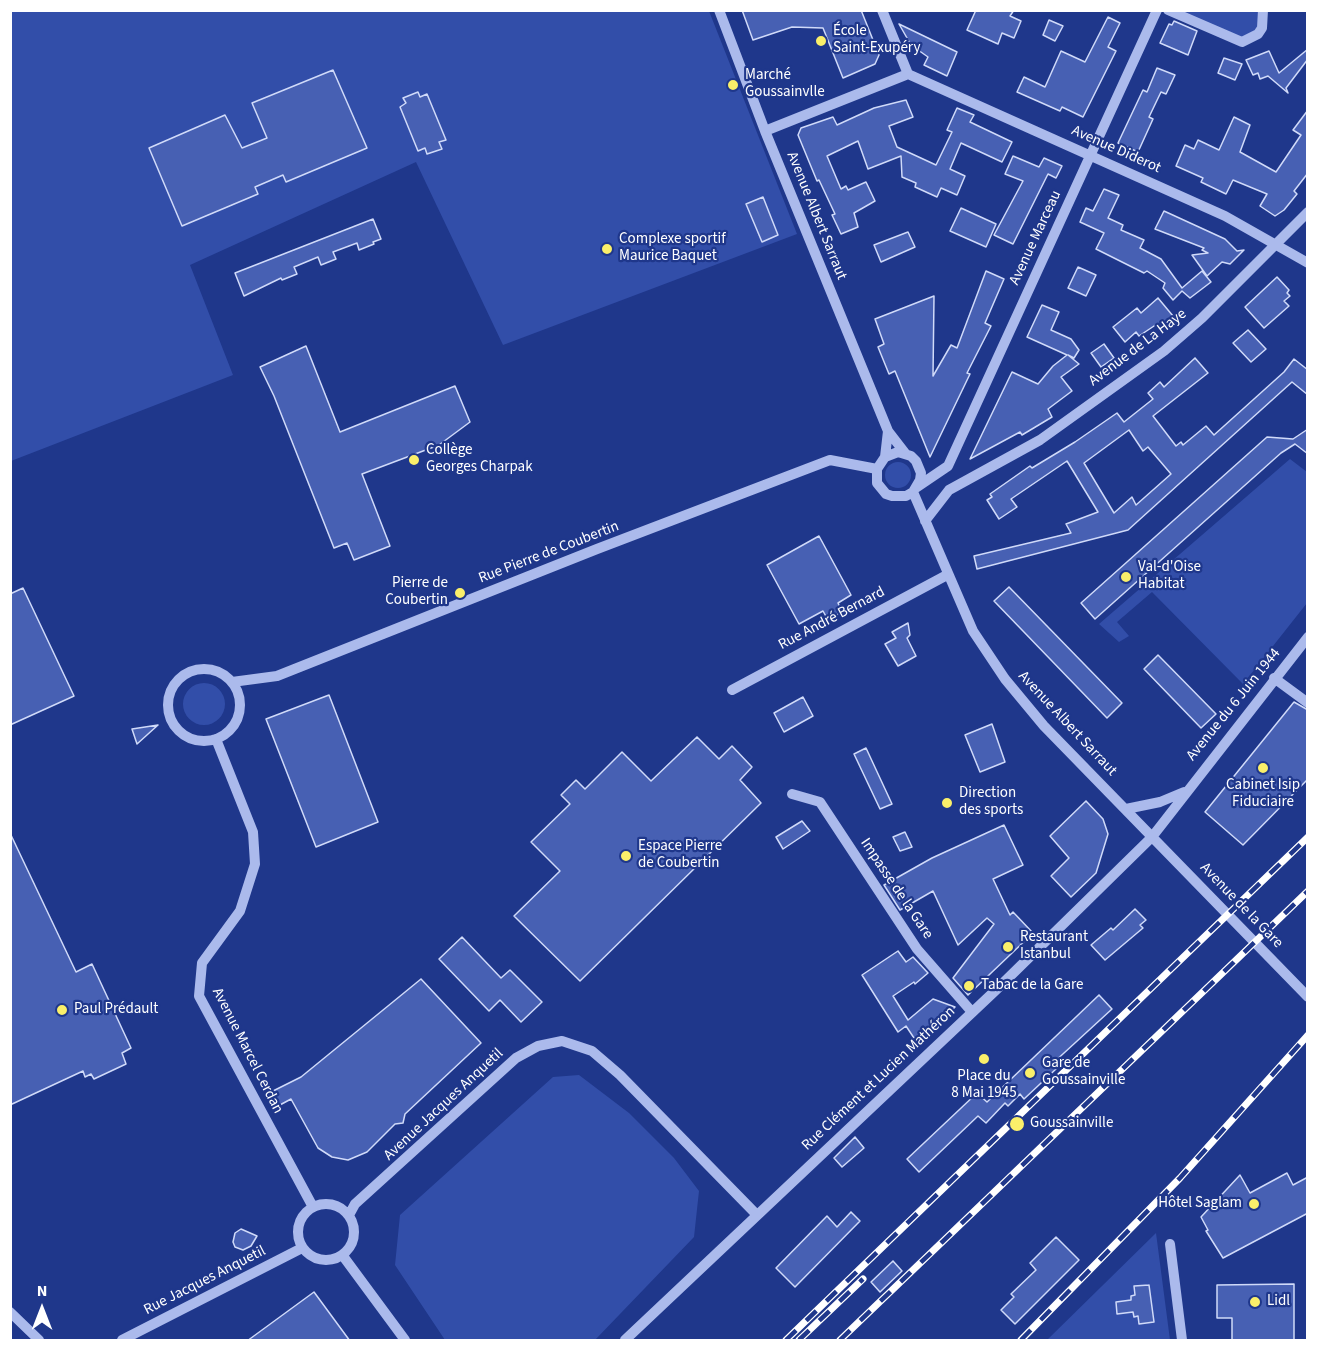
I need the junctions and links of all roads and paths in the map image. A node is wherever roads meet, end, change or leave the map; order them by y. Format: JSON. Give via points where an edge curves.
{"nodes":[{"id":1,"x":719,"y":10,"type":"edge"},
{"id":2,"x":882,"y":10,"type":"edge"},
{"id":3,"x":1157,"y":10,"type":"edge"},
{"id":4,"x":1168,"y":10,"type":"edge"},
{"id":5,"x":1263,"y":10,"type":"edge"},
{"id":6,"x":908,"y":74,"type":"junction"},
{"id":7,"x":765,"y":131,"type":"junction"},
{"id":8,"x":1090,"y":154,"type":"junction"},
{"id":9,"x":1308,"y":212,"type":"edge"},
{"id":10,"x":1278,"y":244,"type":"junction"},
{"id":11,"x":1308,"y":263,"type":"edge"},
{"id":12,"x":888,"y":431,"type":"junction"},
{"id":13,"x":904,"y":453,"type":"junction"},
{"id":14,"x":885,"y":457,"type":"junction"},
{"id":15,"x":948,"y":466,"type":"junction"},
{"id":16,"x":919,"y":467,"type":"junction"},
{"id":17,"x":877,"y":469,"type":"junction"},
{"id":18,"x":937,"y":475,"type":"junction"},
{"id":19,"x":965,"y":479,"type":"junction"},
{"id":20,"x":915,"y":490,"type":"junction"},
{"id":21,"x":924,"y":521,"type":"junction"},
{"id":22,"x":947,"y":575,"type":"junction"},
{"id":23,"x":1308,"y":638,"type":"edge"},
{"id":24,"x":1274,"y":678,"type":"junction"},
{"id":25,"x":232,"y":682,"type":"junction"},
{"id":26,"x":732,"y":690,"type":"dead end"},
{"id":27,"x":1308,"y":703,"type":"edge"},
{"id":28,"x":216,"y":739,"type":"junction"},
{"id":29,"x":1185,"y":792,"type":"junction"},
{"id":30,"x":792,"y":794,"type":"dead end"},
{"id":31,"x":1126,"y":809,"type":"junction"},
{"id":32,"x":1152,"y":837,"type":"junction"},
{"id":33,"x":1308,"y":997,"type":"edge"},
{"id":34,"x":972,"y":1012,"type":"junction"},
{"id":35,"x":313,"y":1207,"type":"junction"},
{"id":36,"x":756,"y":1214,"type":"junction"},
{"id":37,"x":348,"y":1215,"type":"junction"},
{"id":38,"x":1170,"y":1244,"type":"dead end"},
{"id":39,"x":302,"y":1248,"type":"junction"},
{"id":40,"x":343,"y":1256,"type":"junction"},
{"id":41,"x":10,"y":1312,"type":"edge"},
{"id":42,"x":39,"y":1341,"type":"edge"},
{"id":43,"x":122,"y":1341,"type":"edge"},
{"id":44,"x":405,"y":1341,"type":"edge"},
{"id":45,"x":625,"y":1341,"type":"edge"},
{"id":46,"x":1182,"y":1341,"type":"edge"}],
"edges":[{"from":1,"to":7,"type":"street","name":"Avenue Albert Sarraut"},
{"from":2,"to":6,"type":"street"},
{"from":3,"to":8,"type":"street","name":"Avenue Marceau"},
{"from":4,"to":5,"type":"street","via":[[1242,42],[1262,28]]},
{"from":6,"to":7,"type":"street"},
{"from":6,"to":8,"type":"street","name":"Avenue Diderot"},
{"from":7,"to":12,"type":"street","name":"Avenue Albert Sarraut"},
{"from":8,"to":10,"type":"street","name":"Avenue Diderot"},
{"from":8,"to":15,"type":"street","name":"Avenue Marceau"},
{"from":9,"to":10,"type":"street","name":"Avenue de La Haye"},
{"from":10,"to":11,"type":"street","name":"Avenue Diderot"},
{"from":10,"to":19,"type":"street","name":"Avenue de La Haye","via":[[1164,351],[1040,440]]},
{"from":12,"to":13,"type":"street","name":"Avenue Albert Sarraut"},
{"from":12,"to":14,"type":"street","name":"Avenue Albert Sarraut"},
{"from":13,"to":14,"type":"street"},
{"from":13,"to":16,"type":"street","name":"Avenue Albert Sarraut"},
{"from":14,"to":17,"type":"street","name":"Avenue Albert Sarraut"},
{"from":15,"to":18,"type":"street","name":"Avenue Marceau"},
{"from":15,"to":19,"type":"street"},
{"from":16,"to":18,"type":"street"},
{"from":16,"to":20,"type":"street","name":"Avenue Albert Sarraut"},
{"from":17,"to":20,"type":"street","via":[[877,483],[886,494],[900,497]]},
{"from":17,"to":25,"type":"street","name":"Rue Pierre de Coubertin","via":[[830,460],[278,676]]},
{"from":18,"to":20,"type":"street","name":"Avenue Marceau"},
{"from":19,"to":21,"type":"street","name":"Avenue de La Haye","via":[[949,490]]},
{"from":20,"to":21,"type":"street","name":"Avenue Albert Sarraut"},
{"from":21,"to":22,"type":"street","name":"Avenue Albert Sarraut"},
{"from":22,"to":26,"type":"street","name":"Rue André Bernard"},
{"from":22,"to":31,"type":"street","name":"Avenue Albert Sarraut","via":[[973,631],[1005,679],[1044,726]]},
{"from":23,"to":24,"type":"street","name":"Avenue du 6 Juin 1944"},
{"from":24,"to":27,"type":"street"},
{"from":24,"to":29,"type":"street","name":"Avenue du 6 Juin 1944"},
{"from":25,"to":28,"type":"street","via":[[238,692],[239,714],[234,725]]},
{"from":25,"to":28,"type":"street","via":[[212,670],[189,671],[172,686],[168,697],[170,719],[176,728],[194,740]]},
{"from":28,"to":35,"type":"street","name":"Avenue Marcel Cerdan","via":[[253,832],[255,864],[240,911],[202,963],[199,996]]},
{"from":29,"to":31,"type":"street"},
{"from":29,"to":32,"type":"street","name":"Avenue du 6 Juin 1944"},
{"from":30,"to":34,"type":"street","name":"Impasse de la Gare","via":[[820,802],[917,949]]},
{"from":31,"to":32,"type":"street","name":"Avenue Albert Sarraut"},
{"from":32,"to":33,"type":"street","name":"Avenue de la Gare"},
{"from":32,"to":34,"type":"street","name":"Rue Clément et Lucien Mathéron"},
{"from":34,"to":36,"type":"street","name":"Rue Clément et Lucien Mathéron"},
{"from":35,"to":37,"type":"street","via":[[332,1205]]},
{"from":35,"to":39,"type":"street","via":[[300,1221]]},
{"from":36,"to":37,"type":"street","name":"Avenue Jacques Anquetil","via":[[592,1051],[562,1041],[538,1046],[516,1058],[355,1204]]},
{"from":36,"to":45,"type":"street","name":"Rue Clément et Lucien Mathéron"},
{"from":37,"to":40,"type":"street","via":[[355,1232]]},
{"from":38,"to":46,"type":"street"},
{"from":39,"to":40,"type":"street","via":[[316,1259]]},
{"from":39,"to":43,"type":"street","name":"Rue Jacques Anquetil"},
{"from":40,"to":44,"type":"street"},
{"from":41,"to":42,"type":"street"}]}
